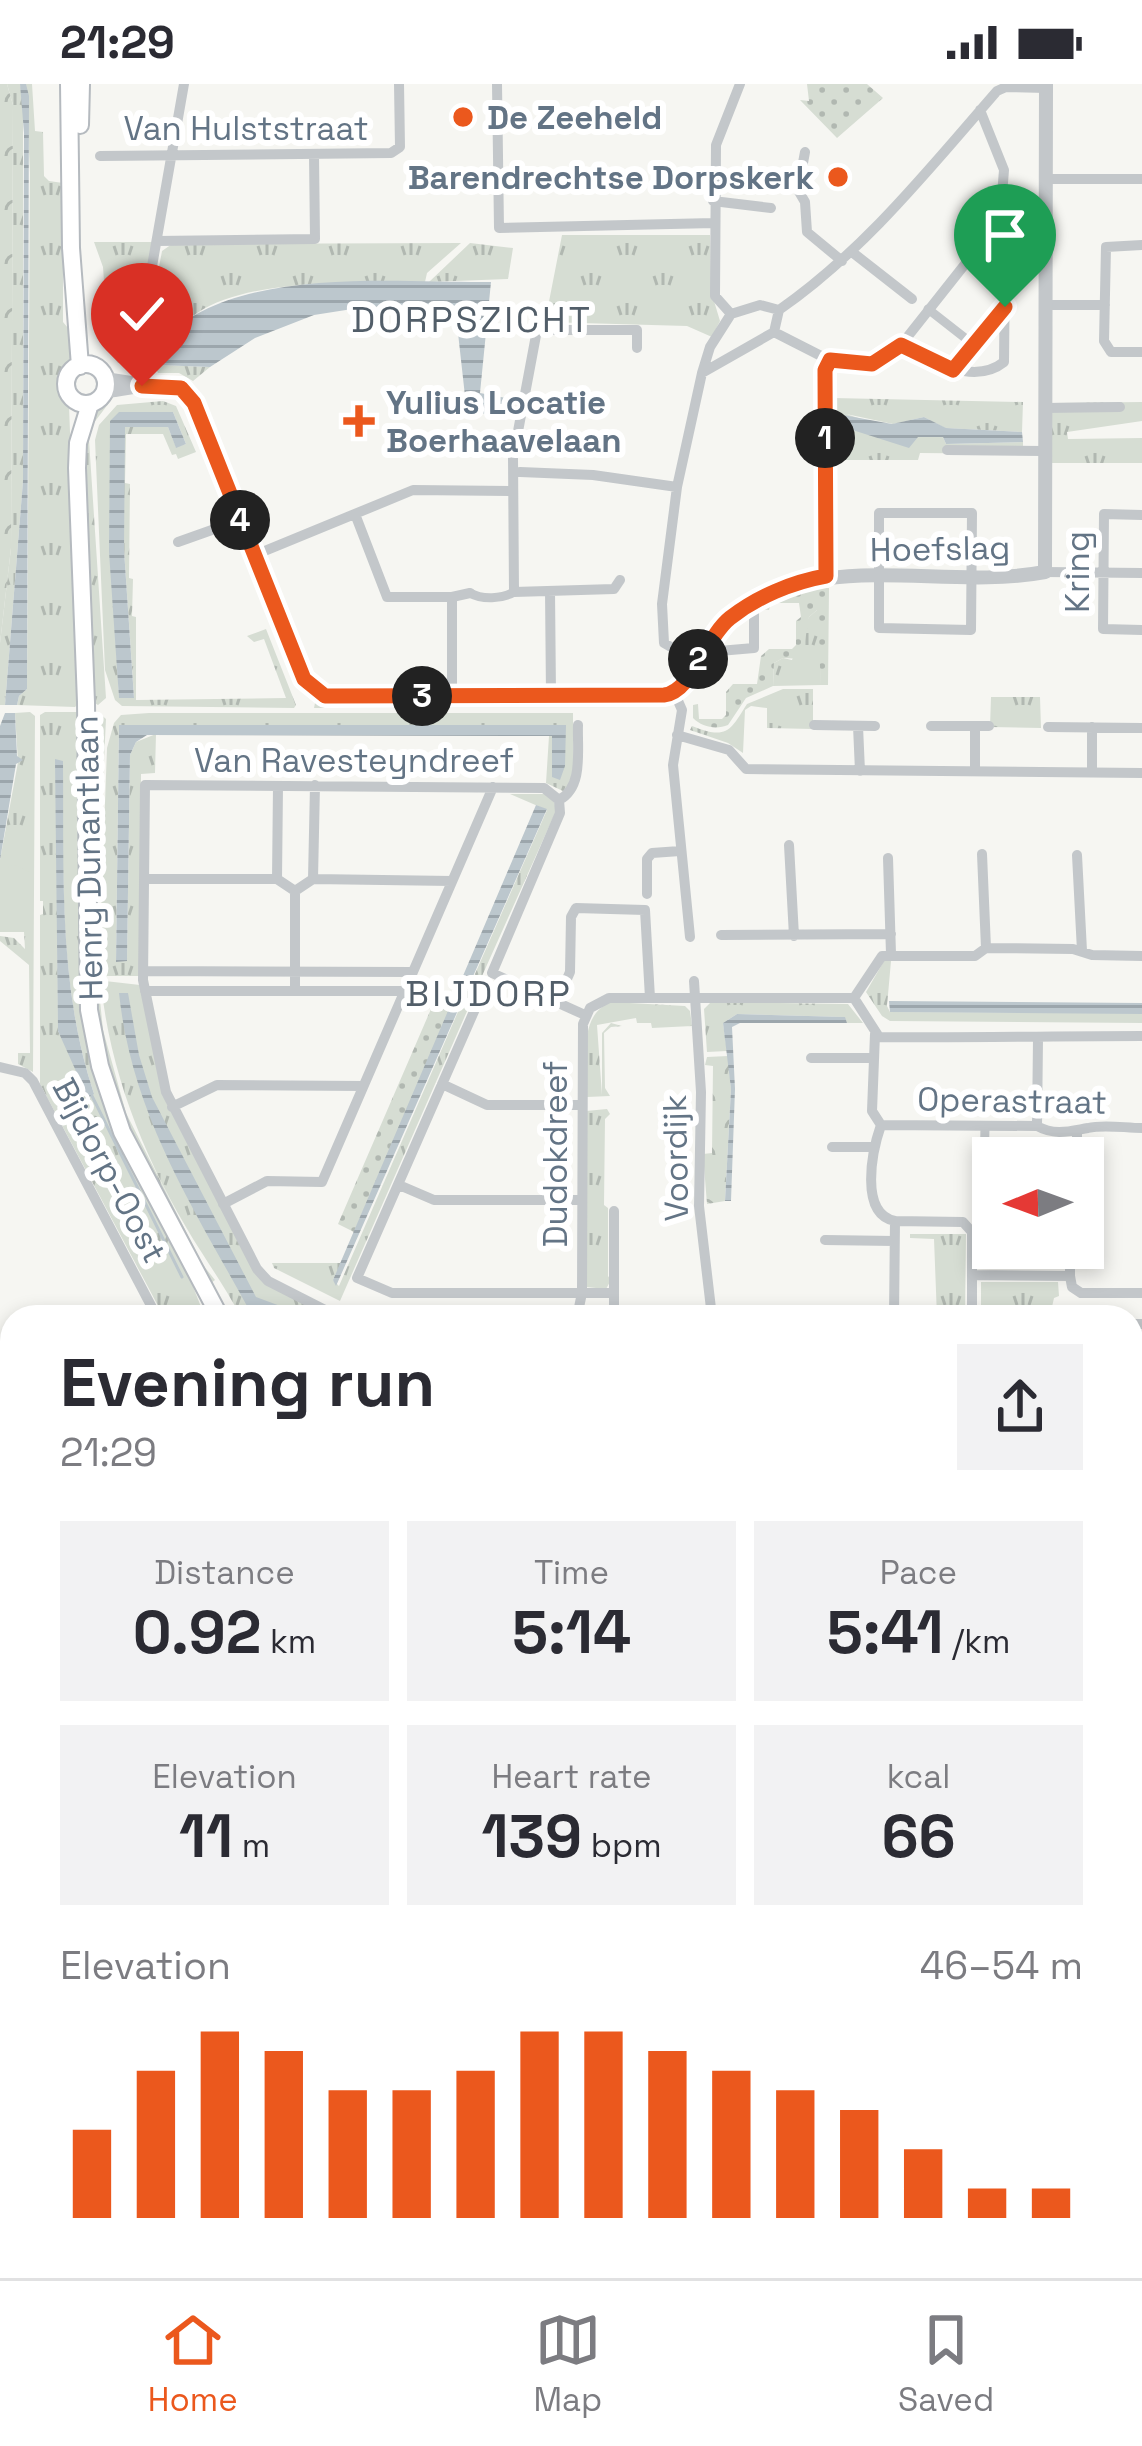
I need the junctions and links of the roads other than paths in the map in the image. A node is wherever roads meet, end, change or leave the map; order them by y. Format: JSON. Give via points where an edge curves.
{"nodes":[{"id":1,"x":69,"y":84,"type":"edge"},
{"id":2,"x":81,"y":84,"type":"edge"},
{"id":3,"x":184,"y":84,"type":"edge"},
{"id":4,"x":399,"y":84,"type":"edge"},
{"id":5,"x":496,"y":84,"type":"edge"},
{"id":6,"x":740,"y":84,"type":"edge"},
{"id":7,"x":1046,"y":86,"type":"edge"},
{"id":8,"x":980,"y":110,"type":"junction"},
{"id":9,"x":805,"y":152,"type":"dead end"},
{"id":10,"x":172,"y":155,"type":"junction"},
{"id":11,"x":314,"y":155,"type":"junction"},
{"id":12,"x":100,"y":156,"type":"dead end"},
{"id":13,"x":1142,"y":178,"type":"edge"},
{"id":14,"x":1045,"y":179,"type":"junction"},
{"id":15,"x":713,"y":201,"type":"junction"},
{"id":16,"x":771,"y":208,"type":"dead end"},
{"id":17,"x":714,"y":224,"type":"junction"},
{"id":18,"x":157,"y":241,"type":"junction"},
{"id":19,"x":1142,"y":245,"type":"edge"},
{"id":20,"x":852,"y":252,"type":"junction"},
{"id":21,"x":1005,"y":259,"type":"dead end"},
{"id":22,"x":842,"y":261,"type":"junction"},
{"id":23,"x":912,"y":299,"type":"dead end"},
{"id":24,"x":1044,"y":305,"type":"junction"},
{"id":25,"x":1105,"y":305,"type":"junction"},
{"id":26,"x":1005,"y":307,"type":"junction"},
{"id":27,"x":928,"y":309,"type":"junction"},
{"id":28,"x":779,"y":310,"type":"junction"},
{"id":29,"x":731,"y":314,"type":"junction"},
{"id":30,"x":774,"y":332,"type":"junction"},
{"id":31,"x":901,"y":345,"type":"junction"},
{"id":32,"x":974,"y":345,"type":"junction"},
{"id":33,"x":637,"y":348,"type":"dead end"},
{"id":34,"x":1142,"y":352,"type":"edge"},
{"id":35,"x":830,"y":360,"type":"junction"},
{"id":36,"x":84,"y":365,"type":"junction"},
{"id":37,"x":953,"y":370,"type":"junction"},
{"id":38,"x":702,"y":373,"type":"junction"},
{"id":39,"x":142,"y":386,"type":"junction"},
{"id":40,"x":94,"y":394,"type":"junction"},
{"id":41,"x":1120,"y":406,"type":"dead end"},
{"id":42,"x":1044,"y":407,"type":"junction"},
{"id":43,"x":947,"y":449,"type":"dead end"},
{"id":44,"x":1043,"y":451,"type":"junction"},
{"id":45,"x":520,"y":472,"type":"dead end"},
{"id":46,"x":677,"y":487,"type":"junction"},
{"id":47,"x":512,"y":491,"type":"junction"},
{"id":48,"x":355,"y":514,"type":"junction"},
{"id":49,"x":1142,"y":515,"type":"edge"},
{"id":50,"x":239,"y":520,"type":"junction"},
{"id":51,"x":178,"y":542,"type":"dead end"},
{"id":52,"x":255,"y":555,"type":"junction"},
{"id":53,"x":1045,"y":572,"type":"junction"},
{"id":54,"x":1103,"y":573,"type":"junction"},
{"id":55,"x":1142,"y":573,"type":"edge"},
{"id":56,"x":826,"y":576,"type":"junction"},
{"id":57,"x":879,"y":576,"type":"junction"},
{"id":58,"x":972,"y":577,"type":"junction"},
{"id":59,"x":620,"y":580,"type":"dead end"},
{"id":60,"x":550,"y":591,"type":"junction"},
{"id":61,"x":514,"y":592,"type":"junction"},
{"id":62,"x":470,"y":593,"type":"joint"},
{"id":63,"x":452,"y":597,"type":"junction"},
{"id":64,"x":749,"y":606,"type":"junction"},
{"id":65,"x":1142,"y":630,"type":"edge"},
{"id":66,"x":713,"y":648,"type":"junction"},
{"id":67,"x":697,"y":662,"type":"junction"},
{"id":68,"x":675,"y":694,"type":"junction"},
{"id":69,"x":551,"y":695,"type":"junction"},
{"id":70,"x":452,"y":696,"type":"junction"},
{"id":71,"x":578,"y":725,"type":"dead end"},
{"id":72,"x":814,"y":725,"type":"dead end"},
{"id":73,"x":858,"y":726,"type":"junction"},
{"id":74,"x":875,"y":726,"type":"dead end"},
{"id":75,"x":931,"y":726,"type":"dead end"},
{"id":76,"x":989,"y":726,"type":"dead end"},
{"id":77,"x":975,"y":727,"type":"junction"},
{"id":78,"x":1048,"y":727,"type":"dead end"},
{"id":79,"x":1092,"y":728,"type":"junction"},
{"id":80,"x":1142,"y":728,"type":"edge"},
{"id":81,"x":677,"y":735,"type":"junction"},
{"id":82,"x":860,"y":771,"type":"junction"},
{"id":83,"x":975,"y":771,"type":"junction"},
{"id":84,"x":1092,"y":772,"type":"junction"},
{"id":85,"x":1142,"y":773,"type":"edge"},
{"id":86,"x":314,"y":785,"type":"junction"},
{"id":87,"x":278,"y":786,"type":"junction"},
{"id":88,"x":493,"y":787,"type":"junction"},
{"id":89,"x":559,"y":800,"type":"junction"},
{"id":90,"x":789,"y":845,"type":"dead end"},
{"id":91,"x":680,"y":851,"type":"junction"},
{"id":92,"x":982,"y":854,"type":"dead end"},
{"id":93,"x":1077,"y":855,"type":"dead end"},
{"id":94,"x":888,"y":858,"type":"dead end"},
{"id":95,"x":145,"y":879,"type":"junction"},
{"id":96,"x":278,"y":879,"type":"junction"},
{"id":97,"x":313,"y":879,"type":"junction"},
{"id":98,"x":452,"y":881,"type":"junction"},
{"id":99,"x":296,"y":890,"type":"junction"},
{"id":100,"x":647,"y":894,"type":"dead end"},
{"id":101,"x":891,"y":934,"type":"junction"},
{"id":102,"x":721,"y":935,"type":"dead end"},
{"id":103,"x":794,"y":936,"type":"junction"},
{"id":104,"x":690,"y":937,"type":"dead end"},
{"id":105,"x":986,"y":948,"type":"junction"},
{"id":106,"x":1082,"y":950,"type":"junction"},
{"id":107,"x":891,"y":954,"type":"junction"},
{"id":108,"x":1142,"y":956,"type":"edge"},
{"id":109,"x":143,"y":970,"type":"junction"},
{"id":110,"x":295,"y":971,"type":"junction"},
{"id":111,"x":413,"y":972,"type":"junction"},
{"id":112,"x":694,"y":981,"type":"dead end"},
{"id":113,"x":295,"y":990,"type":"junction"},
{"id":114,"x":145,"y":991,"type":"junction"},
{"id":115,"x":405,"y":991,"type":"junction"},
{"id":116,"x":695,"y":997,"type":"junction"},
{"id":117,"x":650,"y":998,"type":"junction"},
{"id":118,"x":854,"y":998,"type":"junction"},
{"id":119,"x":479,"y":1000,"type":"dead end"},
{"id":120,"x":556,"y":1004,"type":"junction"},
{"id":121,"x":585,"y":1016,"type":"junction"},
{"id":122,"x":875,"y":1034,"type":"junction"},
{"id":123,"x":1142,"y":1036,"type":"edge"},
{"id":124,"x":1038,"y":1039,"type":"junction"},
{"id":125,"x":811,"y":1058,"type":"dead end"},
{"id":126,"x":872,"y":1058,"type":"junction"},
{"id":127,"x":0,"y":1067,"type":"edge"},
{"id":128,"x":442,"y":1084,"type":"junction"},
{"id":129,"x":363,"y":1086,"type":"junction"},
{"id":130,"x":582,"y":1105,"type":"junction"},
{"id":131,"x":172,"y":1107,"type":"junction"},
{"id":132,"x":881,"y":1125,"type":"junction"},
{"id":133,"x":985,"y":1126,"type":"junction"},
{"id":134,"x":1036,"y":1126,"type":"junction"},
{"id":135,"x":1142,"y":1128,"type":"edge"},
{"id":136,"x":1077,"y":1132,"type":"junction"},
{"id":137,"x":985,"y":1137,"type":"edge"},
{"id":138,"x":1077,"y":1137,"type":"edge"},
{"id":139,"x":832,"y":1148,"type":"dead end"},
{"id":140,"x":873,"y":1148,"type":"junction"},
{"id":141,"x":399,"y":1185,"type":"junction"},
{"id":142,"x":582,"y":1200,"type":"junction"},
{"id":143,"x":223,"y":1204,"type":"junction"},
{"id":144,"x":614,"y":1211,"type":"dead end"},
{"id":145,"x":895,"y":1221,"type":"junction"},
{"id":146,"x":972,"y":1232,"type":"edge"},
{"id":147,"x":825,"y":1240,"type":"dead end"},
{"id":148,"x":894,"y":1241,"type":"junction"},
{"id":149,"x":972,"y":1269,"type":"edge"},
{"id":150,"x":1070,"y":1269,"type":"edge"},
{"id":151,"x":972,"y":1275,"type":"junction"},
{"id":152,"x":1070,"y":1276,"type":"junction"},
{"id":153,"x":582,"y":1293,"type":"junction"},
{"id":154,"x":614,"y":1293,"type":"junction"},
{"id":155,"x":1142,"y":1293,"type":"edge"},
{"id":156,"x":151,"y":1305,"type":"edge"},
{"id":157,"x":214,"y":1305,"type":"edge"},
{"id":158,"x":316,"y":1305,"type":"edge"},
{"id":159,"x":580,"y":1305,"type":"edge"},
{"id":160,"x":614,"y":1305,"type":"edge"},
{"id":161,"x":711,"y":1305,"type":"edge"},
{"id":162,"x":895,"y":1305,"type":"edge"},
{"id":163,"x":972,"y":1305,"type":"edge"},
{"id":164,"x":0,"y":2080,"type":"edge"},
{"id":165,"x":0,"y":2135,"type":"edge"}],
"edges":[{"from":1,"to":36,"type":"main road","via":[[71,248]]},
{"from":2,"to":36,"type":"main road"},
{"from":3,"to":10,"type":"street"},
{"from":4,"to":11,"type":"street","name":"Van Hulststraat","via":[[400,147]]},
{"from":5,"to":17,"type":"street","via":[[499,228]]},
{"from":6,"to":15,"type":"street","via":[[716,145]]},
{"from":7,"to":8,"type":"street","via":[[1006,87]]},
{"from":7,"to":14,"type":"street"},
{"from":8,"to":20,"type":"street"},
{"from":8,"to":27,"type":"street","via":[[1004,170],[1003,209]]},
{"from":9,"to":22,"type":"street","via":[[798,190],[807,232]]},
{"from":10,"to":11,"type":"street","name":"Van Hulststraat"},
{"from":10,"to":12,"type":"street","name":"Van Hulststraat"},
{"from":10,"to":18,"type":"street"},
{"from":11,"to":18,"type":"street","via":[[315,239]]},
{"from":13,"to":14,"type":"street"},
{"from":14,"to":24,"type":"street"},
{"from":15,"to":16,"type":"street"},
{"from":15,"to":17,"type":"street"},
{"from":17,"to":29,"type":"street","via":[[715,296]]},
{"from":18,"to":39,"type":"street","via":[[141,329]]},
{"from":19,"to":25,"type":"street","via":[[1106,247]]},
{"from":20,"to":22,"type":"street"},
{"from":20,"to":23,"type":"street"},
{"from":21,"to":26,"type":"street"},
{"from":22,"to":28,"type":"street"},
{"from":24,"to":25,"type":"street"},
{"from":24,"to":42,"type":"street"},
{"from":25,"to":34,"type":"street","via":[[1105,346]]},
{"from":26,"to":32,"type":"street"},
{"from":26,"to":37,"type":"street","via":[[1004,362],[994,370]]},
{"from":27,"to":31,"type":"street"},
{"from":27,"to":32,"type":"street"},
{"from":28,"to":29,"type":"street","via":[[760,305]]},
{"from":28,"to":30,"type":"street"},
{"from":29,"to":38,"type":"street"},
{"from":30,"to":35,"type":"street"},
{"from":30,"to":38,"type":"street"},
{"from":31,"to":35,"type":"street","via":[[872,364]]},
{"from":31,"to":37,"type":"street"},
{"from":32,"to":37,"type":"street"},
{"from":33,"to":47,"type":"street","via":[[637,330],[537,330]]},
{"from":35,"to":56,"type":"street"},
{"from":36,"to":40,"type":"main road"},
{"from":36,"to":40,"type":"main road","name":"Henry Dunantlaan","via":[[69,373],[66,386]]},
{"from":38,"to":46,"type":"street"},
{"from":39,"to":40,"type":"street"},
{"from":39,"to":50,"type":"street","via":[[181,388],[194,403]]},
{"from":40,"to":157,"type":"main road","name":"Henry Dunantlaan","via":[[78,443],[77,508],[87,982],[100,1066],[122,1132]]},
{"from":41,"to":42,"type":"street"},
{"from":42,"to":44,"type":"street"},
{"from":43,"to":44,"type":"street"},
{"from":44,"to":53,"type":"street"},
{"from":45,"to":46,"type":"street"},
{"from":46,"to":67,"type":"street","via":[[663,636]]},
{"from":47,"to":48,"type":"street","via":[[413,490]]},
{"from":47,"to":61,"type":"street"},
{"from":48,"to":52,"type":"street"},
{"from":48,"to":63,"type":"street","via":[[387,597]]},
{"from":49,"to":54,"type":"street","name":"Kring","via":[[1105,514]]},
{"from":50,"to":51,"type":"street"},
{"from":50,"to":52,"type":"street"},
{"from":52,"to":70,"type":"street","via":[[316,692]]},
{"from":53,"to":54,"type":"street","name":"Hoefslag"},
{"from":53,"to":58,"type":"street","name":"Hoefslag"},
{"from":54,"to":55,"type":"street","name":"Hoefslag"},
{"from":54,"to":65,"type":"street","name":"Kring","via":[[1103,629]]},
{"from":56,"to":57,"type":"street","name":"Hoefslag"},
{"from":56,"to":64,"type":"street","name":"Hoefslag"},
{"from":57,"to":58,"type":"street","name":"Hoefslag"},
{"from":57,"to":58,"type":"street","via":[[879,628],[932,629],[971,629]]},
{"from":57,"to":58,"type":"street","via":[[879,513],[972,513]]},
{"from":59,"to":60,"type":"street","via":[[614,589]]},
{"from":60,"to":61,"type":"street"},
{"from":60,"to":69,"type":"street"},
{"from":61,"to":62,"type":"street"},
{"from":62,"to":63,"type":"street"},
{"from":63,"to":70,"type":"street"},
{"from":64,"to":66,"type":"street","name":"Hoefslag","via":[[729,619]]},
{"from":64,"to":66,"type":"street","via":[[754,648]]},
{"from":66,"to":67,"type":"street","name":"Hoefslag"},
{"from":67,"to":68,"type":"street","name":"Hoefslag"},
{"from":68,"to":69,"type":"street"},
{"from":68,"to":81,"type":"street","via":[[682,710]]},
{"from":69,"to":70,"type":"street"},
{"from":71,"to":89,"type":"street","name":"Van Ravesteyndreef","via":[[577,778]]},
{"from":72,"to":73,"type":"street"},
{"from":73,"to":74,"type":"street"},
{"from":73,"to":82,"type":"street"},
{"from":75,"to":77,"type":"street"},
{"from":76,"to":77,"type":"street"},
{"from":77,"to":83,"type":"street"},
{"from":78,"to":79,"type":"street"},
{"from":79,"to":80,"type":"street"},
{"from":79,"to":84,"type":"street"},
{"from":81,"to":82,"type":"street","via":[[729,751],[746,769]]},
{"from":81,"to":91,"type":"street"},
{"from":82,"to":83,"type":"street"},
{"from":83,"to":84,"type":"street"},
{"from":84,"to":85,"type":"street"},
{"from":86,"to":87,"type":"street","name":"Van Ravesteyndreef"},
{"from":86,"to":88,"type":"street","name":"Van Ravesteyndreef"},
{"from":86,"to":97,"type":"street"},
{"from":87,"to":95,"type":"street","name":"Van Ravesteyndreef","via":[[145,785]]},
{"from":87,"to":96,"type":"street"},
{"from":88,"to":89,"type":"street","name":"Van Ravesteyndreef","via":[[544,788]]},
{"from":88,"to":98,"type":"street"},
{"from":89,"to":120,"type":"street","name":"Van Ravesteyndreef","via":[[492,973]]},
{"from":90,"to":103,"type":"street"},
{"from":91,"to":100,"type":"street","via":[[647,859]]},
{"from":91,"to":104,"type":"street"},
{"from":92,"to":105,"type":"street"},
{"from":93,"to":106,"type":"street"},
{"from":94,"to":101,"type":"street"},
{"from":95,"to":96,"type":"street"},
{"from":95,"to":109,"type":"street"},
{"from":96,"to":99,"type":"street"},
{"from":97,"to":98,"type":"street"},
{"from":97,"to":99,"type":"street"},
{"from":98,"to":111,"type":"street"},
{"from":99,"to":110,"type":"street"},
{"from":101,"to":103,"type":"street"},
{"from":101,"to":107,"type":"street"},
{"from":102,"to":103,"type":"street"},
{"from":105,"to":106,"type":"street"},
{"from":105,"to":107,"type":"street","via":[[975,956]]},
{"from":106,"to":108,"type":"street"},
{"from":107,"to":118,"type":"street","via":[[874,963]]},
{"from":109,"to":110,"type":"street"},
{"from":109,"to":114,"type":"street"},
{"from":110,"to":111,"type":"street"},
{"from":110,"to":113,"type":"street"},
{"from":111,"to":115,"type":"street"},
{"from":112,"to":116,"type":"street","name":"Voordijk"},
{"from":113,"to":114,"type":"street"},
{"from":113,"to":115,"type":"street"},
{"from":114,"to":131,"type":"street"},
{"from":115,"to":129,"type":"street"},
{"from":116,"to":117,"type":"street","name":"Dudokdreef"},
{"from":116,"to":118,"type":"street","name":"Dudokdreef"},
{"from":116,"to":161,"type":"street","name":"Voordijk","via":[[699,1206]]},
{"from":117,"to":120,"type":"street","via":[[645,910],[576,908],[571,972]]},
{"from":117,"to":121,"type":"street","name":"Dudokdreef","via":[[598,1001]]},
{"from":118,"to":122,"type":"street"},
{"from":119,"to":128,"type":"street"},
{"from":120,"to":121,"type":"street","name":"Van Ravesteyndreef"},
{"from":121,"to":130,"type":"street","name":"Dudokdreef"},
{"from":122,"to":124,"type":"street"},
{"from":122,"to":126,"type":"street"},
{"from":123,"to":124,"type":"street"},
{"from":124,"to":134,"type":"street"},
{"from":125,"to":126,"type":"street"},
{"from":126,"to":132,"type":"street","via":[[872,1112]]},
{"from":127,"to":156,"type":"street","name":"Bijdorp-Oost","via":[[33,1081]]},
{"from":128,"to":130,"type":"street","via":[[487,1105]]},
{"from":128,"to":141,"type":"street"},
{"from":129,"to":131,"type":"street","via":[[217,1085]]},
{"from":129,"to":143,"type":"street","via":[[322,1182],[267,1180]]},
{"from":130,"to":142,"type":"street","name":"Dudokdreef"},
{"from":131,"to":143,"type":"street"},
{"from":132,"to":133,"type":"street","name":"Operastraat"},
{"from":132,"to":140,"type":"street"},
{"from":133,"to":134,"type":"street","name":"Operastraat"},
{"from":133,"to":137,"type":"street"},
{"from":134,"to":136,"type":"street","name":"Operastraat"},
{"from":135,"to":136,"type":"street","name":"Operastraat"},
{"from":136,"to":138,"type":"street"},
{"from":139,"to":140,"type":"street"},
{"from":140,"to":145,"type":"street","via":[[873,1208]]},
{"from":141,"to":142,"type":"street","via":[[434,1200]]},
{"from":141,"to":153,"type":"street","via":[[357,1278],[392,1293]]},
{"from":142,"to":153,"type":"street","name":"Dudokdreef"},
{"from":143,"to":158,"type":"street","via":[[268,1281]]},
{"from":144,"to":154,"type":"street","name":"Dudokdreef"},
{"from":145,"to":146,"type":"street","via":[[963,1222]]},
{"from":145,"to":148,"type":"street"},
{"from":147,"to":148,"type":"street"},
{"from":148,"to":162,"type":"street"},
{"from":149,"to":151,"type":"street"},
{"from":150,"to":152,"type":"street"},
{"from":151,"to":152,"type":"street"},
{"from":151,"to":163,"type":"street"},
{"from":152,"to":155,"type":"street","via":[[1082,1293]]},
{"from":153,"to":154,"type":"street","name":"Dudokdreef"},
{"from":153,"to":159,"type":"street","name":"Dudokdreef"},
{"from":154,"to":160,"type":"street","name":"Dudokdreef"},
{"from":164,"to":165,"type":"highway"}]}
